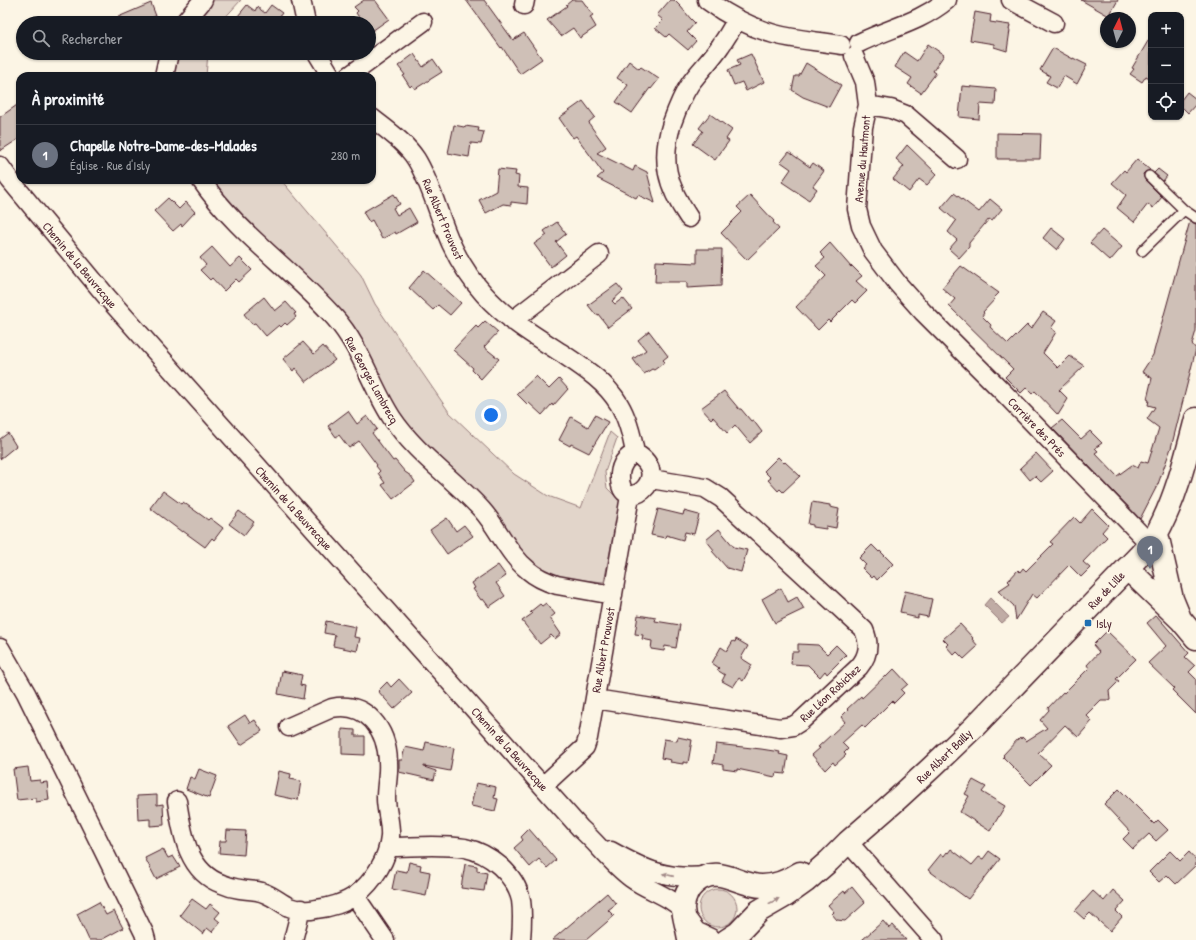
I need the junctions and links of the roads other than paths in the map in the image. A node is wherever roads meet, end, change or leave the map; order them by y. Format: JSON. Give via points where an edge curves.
{"nodes":[{"id":1,"x":203,"y":0,"type":"edge"},
{"id":2,"x":300,"y":0,"type":"edge"},
{"id":3,"x":707,"y":0,"type":"edge"},
{"id":4,"x":947,"y":0,"type":"edge"},
{"id":5,"x":1011,"y":0,"type":"edge"},
{"id":6,"x":190,"y":16,"type":"edge"},
{"id":7,"x":304,"y":16,"type":"edge"},
{"id":8,"x":737,"y":19,"type":"junction"},
{"id":9,"x":423,"y":22,"type":"dead end"},
{"id":10,"x":1054,"y":23,"type":"dead end"},
{"id":11,"x":852,"y":48,"type":"junction"},
{"id":12,"x":376,"y":56,"type":"edge"},
{"id":13,"x":167,"y":60,"type":"edge"},
{"id":14,"x":321,"y":60,"type":"edge"},
{"id":15,"x":371,"y":60,"type":"edge"},
{"id":16,"x":165,"y":72,"type":"edge"},
{"id":17,"x":329,"y":72,"type":"edge"},
{"id":18,"x":354,"y":72,"type":"edge"},
{"id":19,"x":868,"y":105,"type":"junction"},
{"id":20,"x":376,"y":121,"type":"edge"},
{"id":21,"x":957,"y":160,"type":"dead end"},
{"id":22,"x":0,"y":166,"type":"edge"},
{"id":23,"x":1149,"y":176,"type":"dead end"},
{"id":24,"x":203,"y":184,"type":"edge"},
{"id":25,"x":1184,"y":210,"type":"junction"},
{"id":26,"x":689,"y":218,"type":"dead end"},
{"id":27,"x":1196,"y":218,"type":"edge"},
{"id":28,"x":1142,"y":251,"type":"dead end"},
{"id":29,"x":599,"y":254,"type":"dead end"},
{"id":30,"x":923,"y":312,"type":"joint"},
{"id":31,"x":512,"y":321,"type":"junction"},
{"id":32,"x":1196,"y":419,"type":"edge"},
{"id":33,"x":635,"y":453,"type":"junction"},
{"id":34,"x":651,"y":479,"type":"junction"},
{"id":35,"x":630,"y":496,"type":"junction"},
{"id":36,"x":1154,"y":539,"type":"junction"},
{"id":37,"x":1127,"y":568,"type":"junction"},
{"id":38,"x":613,"y":595,"type":"junction"},
{"id":39,"x":1182,"y":620,"type":"junction"},
{"id":40,"x":1196,"y":638,"type":"edge"},
{"id":41,"x":0,"y":648,"type":"edge"},
{"id":42,"x":1035,"y":663,"type":"joint"},
{"id":43,"x":595,"y":699,"type":"junction"},
{"id":44,"x":289,"y":727,"type":"dead end"},
{"id":45,"x":543,"y":786,"type":"junction"},
{"id":46,"x":177,"y":801,"type":"dead end"},
{"id":47,"x":848,"y":842,"type":"junction"},
{"id":48,"x":596,"y":843,"type":"junction"},
{"id":49,"x":388,"y":848,"type":"junction"},
{"id":50,"x":706,"y":876,"type":"junction"},
{"id":51,"x":731,"y":878,"type":"junction"},
{"id":52,"x":355,"y":896,"type":"junction"},
{"id":53,"x":301,"y":909,"type":"junction"},
{"id":54,"x":686,"y":925,"type":"edge"},
{"id":55,"x":727,"y":937,"type":"edge"},
{"id":56,"x":146,"y":940,"type":"edge"},
{"id":57,"x":293,"y":940,"type":"edge"},
{"id":58,"x":385,"y":940,"type":"edge"},
{"id":59,"x":521,"y":940,"type":"edge"},
{"id":60,"x":934,"y":940,"type":"edge"}],
"edges":[{"from":1,"to":6,"type":"street"},
{"from":2,"to":7,"type":"street"},
{"from":3,"to":8,"type":"street"},
{"from":4,"to":11,"type":"street","via":[[907,24],[871,37]]},
{"from":5,"to":10,"type":"street"},
{"from":8,"to":11,"type":"street","via":[[773,34]]},
{"from":8,"to":26,"type":"street","via":[[721,46],[686,91],[677,108],[668,137],[666,169],[676,199]]},
{"from":9,"to":12,"type":"street"},
{"from":11,"to":19,"type":"street","name":"Avenue du Hautmont","via":[[865,82]]},
{"from":13,"to":16,"type":"street"},
{"from":14,"to":17,"type":"street"},
{"from":15,"to":18,"type":"street"},
{"from":19,"to":21,"type":"street","name":"Avenue du Hautmont","via":[[906,115]]},
{"from":19,"to":30,"type":"street","name":"Avenue du Hautmont","via":[[863,127],[858,218],[880,262]]},
{"from":20,"to":31,"type":"street","name":"Rue Albert Prouvost","via":[[400,141],[415,158],[460,262],[483,293]]},
{"from":22,"to":45,"type":"street","name":"Chemin de la Beuvrecque","via":[[107,297]]},
{"from":23,"to":25,"type":"lane"},
{"from":24,"to":38,"type":"street","name":"Rue Georges Lambrecq","via":[[237,222],[344,328],[384,405],[402,432],[483,511],[520,563],[528,571],[557,585]]},
{"from":25,"to":27,"type":"lane"},
{"from":25,"to":28,"type":"lane"},
{"from":29,"to":31,"type":"street"},
{"from":30,"to":36,"type":"street","name":"Carrière des Prés"},
{"from":31,"to":33,"type":"street","name":"Rue Albert Prouvost","via":[[584,368],[607,388],[625,416]]},
{"from":32,"to":36,"type":"main road","name":"Rue de Lille","via":[[1176,489]]},
{"from":33,"to":34,"type":"street","via":[[647,462]]},
{"from":33,"to":35,"type":"street","via":[[622,464],[620,473],[622,489]]},
{"from":34,"to":35,"type":"street","via":[[639,494]]},
{"from":34,"to":43,"type":"street","name":"Rue Léon Robichez","via":[[704,488],[721,498],[864,630],[868,648],[859,667],[793,726],[780,728]]},
{"from":35,"to":38,"type":"street","name":"Rue Albert Prouvost"},
{"from":36,"to":37,"type":"main road","name":"Rue de Lille"},
{"from":36,"to":39,"type":"main road","via":[[1172,599]]},
{"from":37,"to":39,"type":"main road"},
{"from":37,"to":42,"type":"main road","name":"Rue de Lille"},
{"from":38,"to":43,"type":"street","name":"Rue Albert Prouvost"},
{"from":39,"to":40,"type":"main road"},
{"from":41,"to":56,"type":"street","via":[[26,694]]},
{"from":42,"to":47,"type":"main road","name":"Rue Albert Bailly","via":[[974,727]]},
{"from":43,"to":45,"type":"street","name":"Rue Albert Prouvost","via":[[585,747]]},
{"from":44,"to":49,"type":"street","via":[[323,711],[340,707],[358,709],[374,721],[388,751]]},
{"from":45,"to":48,"type":"street","name":"Chemin de la Beuvrecque"},
{"from":46,"to":53,"type":"street","via":[[187,848],[203,872],[220,884],[264,892],[289,907]]},
{"from":47,"to":51,"type":"main road","via":[[794,876],[771,885],[753,885]]},
{"from":55,"to":47,"type":"main road","one_way":true,"via":[[759,911],[806,881]]},
{"from":47,"to":60,"type":"street"},
{"from":50,"to":48,"type":"street","name":"Chemin de la Beuvrecque","one_way":true,"via":[[684,878],[664,875]]},
{"from":48,"to":54,"type":"street","name":"Chemin de la Beuvrecque","via":[[631,878],[670,898]]},
{"from":49,"to":52,"type":"street","via":[[382,865]]},
{"from":49,"to":59,"type":"street","via":[[454,847],[474,850],[489,858],[503,869],[518,891],[523,916]]},
{"from":50,"to":51,"type":"main road","via":[[721,875]]},
{"from":50,"to":54,"type":"main road","via":[[690,888],[684,899]]},
{"from":51,"to":55,"type":"main road","via":[[740,884],[748,896],[750,912]]},
{"from":52,"to":53,"type":"street","via":[[327,907]]},
{"from":52,"to":58,"type":"street"},
{"from":53,"to":57,"type":"street"},
{"from":54,"to":55,"type":"main road","via":[[702,938]]}]}
